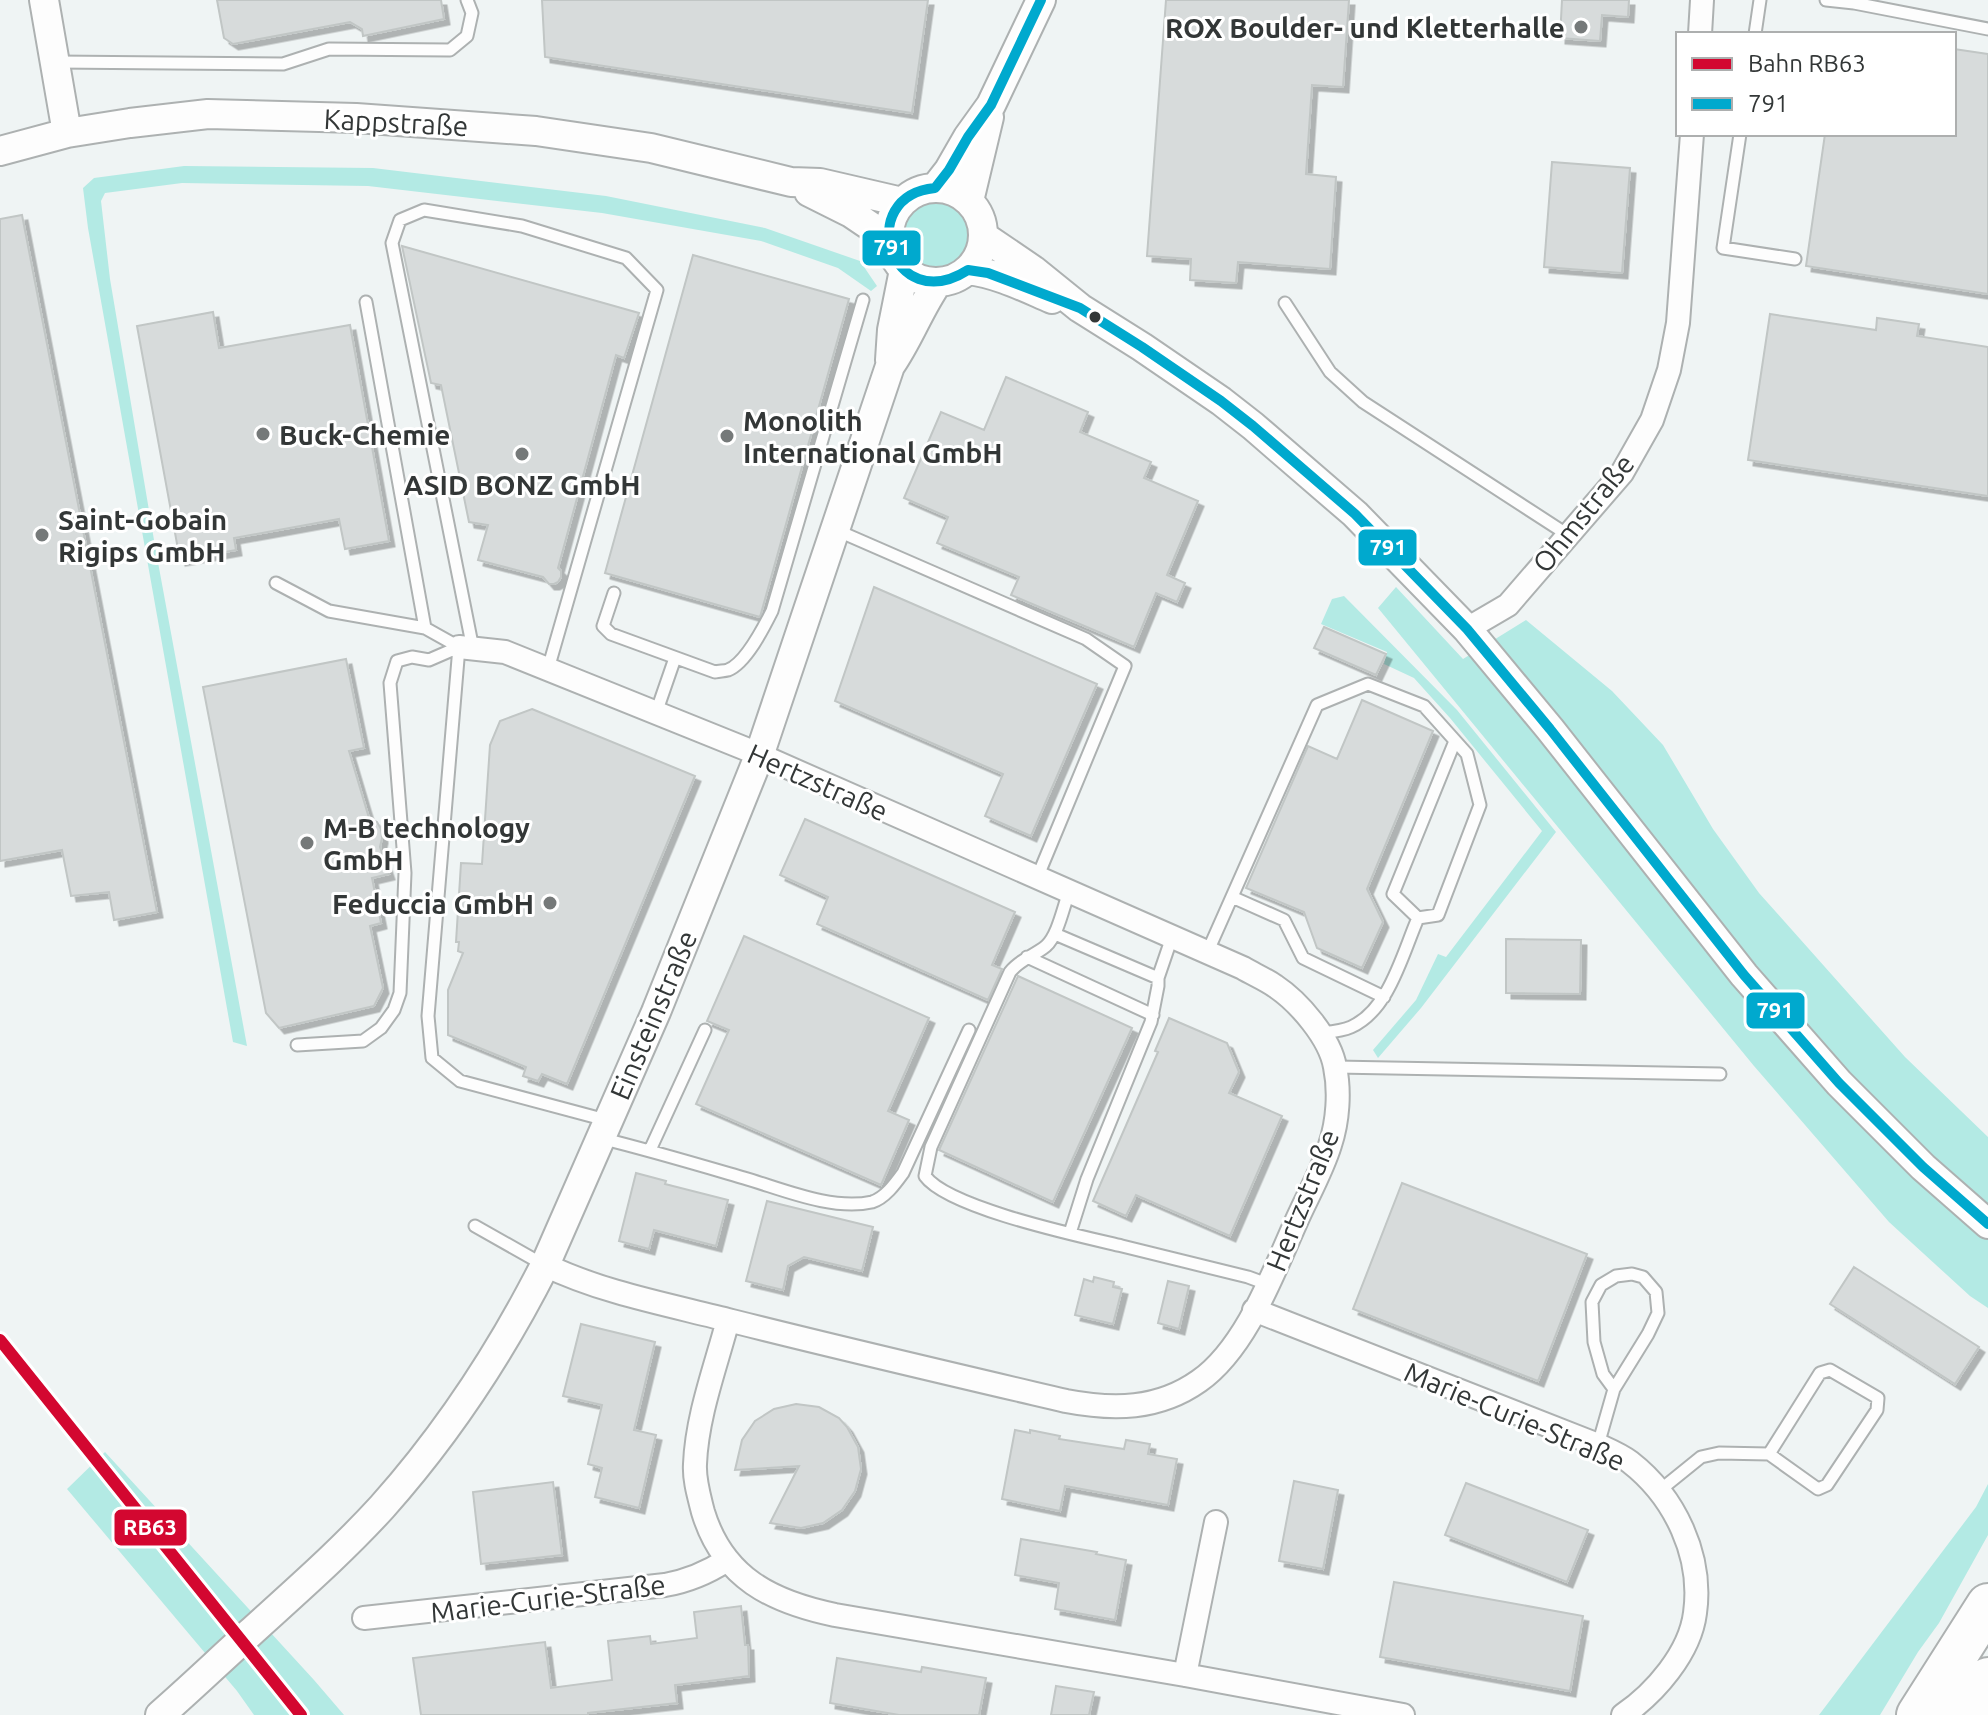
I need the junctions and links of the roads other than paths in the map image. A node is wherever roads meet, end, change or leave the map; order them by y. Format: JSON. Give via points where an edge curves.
{"nodes":[{"id":1,"x":44,"y":0,"type":"edge"},
{"id":2,"x":467,"y":0,"type":"edge"},
{"id":3,"x":1041,"y":0,"type":"edge"},
{"id":4,"x":1702,"y":0,"type":"edge"},
{"id":5,"x":1760,"y":0,"type":"edge"},
{"id":6,"x":1826,"y":0,"type":"edge"},
{"id":7,"x":1988,"y":29,"type":"edge"},
{"id":8,"x":1700,"y":32,"type":"edge"},
{"id":9,"x":1755,"y":32,"type":"edge"},
{"id":10,"x":55,"y":62,"type":"junction"},
{"id":11,"x":991,"y":105,"type":"junction"},
{"id":12,"x":67,"y":133,"type":"junction"},
{"id":13,"x":1692,"y":136,"type":"edge"},
{"id":14,"x":1740,"y":136,"type":"edge"},
{"id":15,"x":0,"y":151,"type":"edge"},
{"id":16,"x":791,"y":182,"type":"junction"},
{"id":17,"x":935,"y":188,"type":"junction"},
{"id":18,"x":969,"y":201,"type":"junction"},
{"id":19,"x":902,"y":202,"type":"junction"},
{"id":20,"x":983,"y":236,"type":"junction"},
{"id":21,"x":888,"y":238,"type":"junction"},
{"id":22,"x":1795,"y":259,"type":"dead end"},
{"id":23,"x":904,"y":270,"type":"junction"},
{"id":24,"x":968,"y":270,"type":"junction"},
{"id":25,"x":938,"y":282,"type":"junction"},
{"id":26,"x":863,"y":300,"type":"dead end"},
{"id":27,"x":366,"y":302,"type":"dead end"},
{"id":28,"x":1285,"y":303,"type":"dead end"},
{"id":29,"x":1080,"y":308,"type":"junction"},
{"id":30,"x":890,"y":366,"type":"junction"},
{"id":31,"x":836,"y":530,"type":"junction"},
{"id":32,"x":1568,"y":535,"type":"junction"},
{"id":33,"x":276,"y":583,"type":"dead end"},
{"id":34,"x":614,"y":593,"type":"dead end"},
{"id":35,"x":425,"y":628,"type":"junction"},
{"id":36,"x":1467,"y":629,"type":"junction"},
{"id":37,"x":466,"y":648,"type":"junction"},
{"id":38,"x":675,"y":658,"type":"junction"},
{"id":39,"x":548,"y":669,"type":"junction"},
{"id":40,"x":656,"y":713,"type":"junction"},
{"id":41,"x":1455,"y":741,"type":"junction"},
{"id":42,"x":759,"y":756,"type":"junction"},
{"id":43,"x":1037,"y":878,"type":"junction"},
{"id":44,"x":1069,"y":892,"type":"junction"},
{"id":45,"x":1232,"y":897,"type":"junction"},
{"id":46,"x":1418,"y":918,"type":"junction"},
{"id":47,"x":1055,"y":934,"type":"junction"},
{"id":48,"x":1172,"y":937,"type":"junction"},
{"id":49,"x":1207,"y":953,"type":"junction"},
{"id":50,"x":1027,"y":957,"type":"junction"},
{"id":51,"x":1158,"y":978,"type":"junction"},
{"id":52,"x":1384,"y":997,"type":"junction"},
{"id":53,"x":1153,"y":1015,"type":"junction"},
{"id":54,"x":705,"y":1030,"type":"dead end"},
{"id":55,"x":969,"y":1030,"type":"dead end"},
{"id":56,"x":1320,"y":1033,"type":"junction"},
{"id":57,"x":297,"y":1045,"type":"dead end"},
{"id":58,"x":1336,"y":1067,"type":"junction"},
{"id":59,"x":1720,"y":1074,"type":"dead end"},
{"id":60,"x":604,"y":1129,"type":"junction"},
{"id":61,"x":650,"y":1150,"type":"junction"},
{"id":62,"x":1988,"y":1224,"type":"edge"},
{"id":63,"x":475,"y":1226,"type":"dead end"},
{"id":64,"x":1070,"y":1233,"type":"junction"},
{"id":65,"x":545,"y":1265,"type":"junction"},
{"id":66,"x":1267,"y":1284,"type":"junction"},
{"id":67,"x":1254,"y":1310,"type":"junction"},
{"id":68,"x":728,"y":1320,"type":"junction"},
{"id":69,"x":1614,"y":1389,"type":"junction"},
{"id":70,"x":1598,"y":1445,"type":"junction"},
{"id":71,"x":1769,"y":1454,"type":"junction"},
{"id":72,"x":1659,"y":1491,"type":"junction"},
{"id":73,"x":1218,"y":1534,"type":"dead end"},
{"id":74,"x":727,"y":1560,"type":"junction"},
{"id":75,"x":1988,"y":1605,"type":"edge"},
{"id":76,"x":364,"y":1618,"type":"dead end"},
{"id":77,"x":1185,"y":1675,"type":"junction"},
{"id":78,"x":1988,"y":1679,"type":"edge"},
{"id":79,"x":160,"y":1715,"type":"edge"},
{"id":80,"x":1403,"y":1715,"type":"edge"},
{"id":81,"x":1623,"y":1715,"type":"edge"},
{"id":82,"x":1918,"y":1715,"type":"edge"},
{"id":83,"x":1964,"y":1715,"type":"edge"}],
"edges":[{"from":1,"to":10,"type":"street"},
{"from":2,"to":10,"type":"lane","via":[[472,13],[467,36],[450,50],[329,49],[283,64]]},
{"from":3,"to":11,"type":"street"},
{"from":4,"to":8,"type":"street"},
{"from":5,"to":9,"type":"lane"},
{"from":6,"to":7,"type":"lane"},
{"from":10,"to":12,"type":"street"},
{"from":11,"to":17,"type":"street"},
{"from":11,"to":18,"type":"street"},
{"from":12,"to":15,"type":"street","name":"Kappstraße"},
{"from":12,"to":16,"type":"street","name":"Kappstraße","via":[[208,114],[356,118],[550,133],[651,148]]},
{"from":13,"to":32,"type":"street","name":"Ohmstraße","via":[[1680,300],[1669,370],[1652,420],[1622,473]]},
{"from":14,"to":22,"type":"lane","via":[[1723,248]]},
{"from":16,"to":19,"type":"street","name":"Kappstraße","via":[[820,183]]},
{"from":16,"to":21,"type":"street","name":"Kappstraße"},
{"from":17,"to":18,"type":"street"},
{"from":17,"to":19,"type":"street"},
{"from":18,"to":20,"type":"street","via":[[980,217]]},
{"from":19,"to":21,"type":"street","via":[[891,219]]},
{"from":20,"to":24,"type":"street","via":[[979,255]]},
{"from":20,"to":29,"type":"street"},
{"from":21,"to":23,"type":"street"},
{"from":23,"to":25,"type":"street","via":[[920,280]]},
{"from":23,"to":30,"type":"street","name":"Einsteinstraße"},
{"from":24,"to":25,"type":"street"},
{"from":24,"to":29,"type":"street","via":[[1000,276]]},
{"from":25,"to":30,"type":"street","name":"Einsteinstraße"},
{"from":26,"to":38,"type":"lane","via":[[772,611],[761,633],[730,670],[715,672]]},
{"from":27,"to":35,"type":"lane"},
{"from":28,"to":32,"type":"lane","via":[[1330,372],[1363,402]]},
{"from":29,"to":36,"type":"street","via":[[1253,426],[1355,514]]},
{"from":30,"to":31,"type":"street","name":"Einsteinstraße"},
{"from":31,"to":42,"type":"street","name":"Einsteinstraße"},
{"from":31,"to":43,"type":"lane","via":[[1086,639],[1125,666]]},
{"from":32,"to":36,"type":"street","name":"Ohmstraße","via":[[1508,605]]},
{"from":33,"to":35,"type":"lane","via":[[329,611]]},
{"from":34,"to":38,"type":"lane","via":[[603,626],[611,634]]},
{"from":35,"to":37,"type":"lane"},
{"from":36,"to":62,"type":"street","via":[[1744,975],[1839,1083]]},
{"from":37,"to":39,"type":"street","name":"Hertzstraße","via":[[505,652]]},
{"from":37,"to":39,"type":"lane","via":[[392,243],[400,220],[424,210],[522,226],[626,258],[657,290]]},
{"from":37,"to":57,"type":"lane","via":[[429,660],[397,661],[390,683],[405,873],[400,993],[394,1010],[363,1041]]},
{"from":37,"to":60,"type":"lane","via":[[428,1016],[432,1058],[460,1081]]},
{"from":38,"to":40,"type":"lane"},
{"from":39,"to":40,"type":"street","name":"Hertzstraße"},
{"from":40,"to":42,"type":"street","name":"Hertzstraße"},
{"from":41,"to":45,"type":"lane","via":[[1424,706],[1368,684],[1317,705]]},
{"from":41,"to":46,"type":"lane","via":[[1393,894]]},
{"from":41,"to":46,"type":"lane","via":[[1467,754],[1480,805],[1438,915]]},
{"from":42,"to":43,"type":"street","name":"Hertzstraße"},
{"from":42,"to":60,"type":"street","name":"Einsteinstraße"},
{"from":43,"to":44,"type":"street","name":"Hertzstraße"},
{"from":44,"to":47,"type":"lane"},
{"from":44,"to":48,"type":"street","name":"Hertzstraße"},
{"from":45,"to":49,"type":"lane"},
{"from":45,"to":52,"type":"lane","via":[[1284,920],[1303,958]]},
{"from":46,"to":52,"type":"lane"},
{"from":47,"to":50,"type":"lane"},
{"from":47,"to":51,"type":"lane"},
{"from":48,"to":49,"type":"street","name":"Hertzstraße"},
{"from":48,"to":51,"type":"lane"},
{"from":49,"to":56,"type":"street","name":"Hertzstraße","via":[[1274,985]]},
{"from":50,"to":53,"type":"lane"},
{"from":50,"to":64,"type":"lane","via":[[1010,972],[931,1147],[925,1176],[968,1202]]},
{"from":51,"to":53,"type":"lane"},
{"from":52,"to":56,"type":"lane","via":[[1373,1013],[1351,1027]]},
{"from":53,"to":64,"type":"lane"},
{"from":54,"to":61,"type":"lane"},
{"from":55,"to":61,"type":"lane","via":[[903,1173],[874,1201],[819,1200]]},
{"from":56,"to":58,"type":"street","name":"Hertzstraße"},
{"from":58,"to":59,"type":"lane"},
{"from":58,"to":66,"type":"street","name":"Hertzstraße","via":[[1330,1144]]},
{"from":60,"to":61,"type":"lane"},
{"from":60,"to":65,"type":"street","name":"Einsteinstraße"},
{"from":63,"to":65,"type":"lane"},
{"from":64,"to":66,"type":"lane"},
{"from":65,"to":68,"type":"street","name":"Hertzstraße"},
{"from":65,"to":79,"type":"street","name":"Einsteinstraße","via":[[497,1352],[447,1426],[370,1519]]},
{"from":66,"to":67,"type":"street","name":"Hertzstraße"},
{"from":67,"to":68,"type":"street","name":"Hertzstraße","via":[[1236,1343],[1199,1381],[1182,1392],[1127,1407],[1066,1401]]},
{"from":67,"to":70,"type":"street","name":"Marie-Curie-Straße"},
{"from":68,"to":74,"type":"street","via":[[695,1466],[704,1516]]},
{"from":69,"to":69,"type":"lane","via":[[1658,1313],[1656,1292],[1643,1277],[1632,1274],[1601,1285],[1592,1302],[1594,1342],[1603,1374]]},
{"from":69,"to":70,"type":"lane"},
{"from":70,"to":72,"type":"street","name":"Marie-Curie-Straße","via":[[1628,1460]]},
{"from":71,"to":71,"type":"lane","via":[[1820,1373],[1830,1370],[1878,1398],[1877,1410],[1827,1485],[1818,1489]]},
{"from":71,"to":72,"type":"lane","via":[[1701,1457]]},
{"from":72,"to":81,"type":"street","name":"Marie-Curie-Straße","via":[[1689,1543],[1697,1574],[1695,1615],[1662,1681]]},
{"from":73,"to":77,"type":"street"},
{"from":74,"to":76,"type":"street","name":"Marie-Curie-Straße","via":[[703,1574],[665,1585]]},
{"from":74,"to":77,"type":"street","via":[[763,1591],[804,1609]]},
{"from":75,"to":82,"type":"highway"},
{"from":77,"to":80,"type":"street"},
{"from":78,"to":83,"type":"highway"}]}
